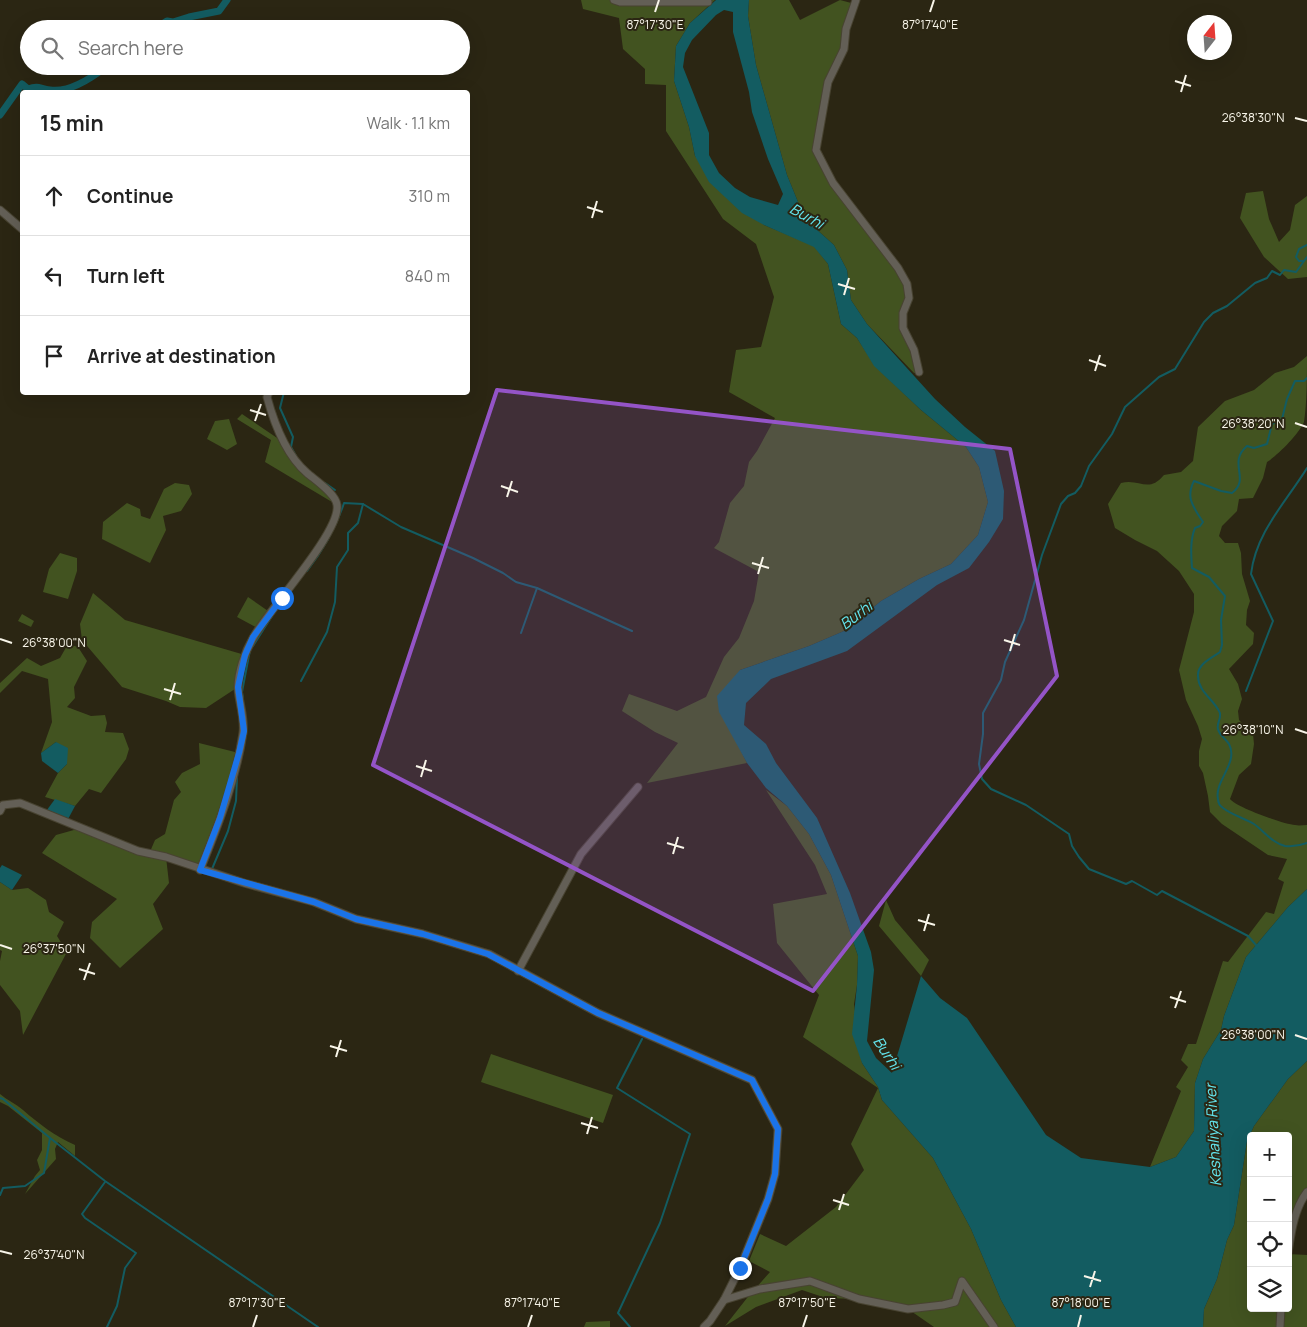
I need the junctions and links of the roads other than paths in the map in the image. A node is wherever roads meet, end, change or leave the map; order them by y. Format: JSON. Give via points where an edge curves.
{"nodes":[{"id":1,"x":614,"y":0,"type":"edge"},
{"id":2,"x":856,"y":0,"type":"edge"},
{"id":3,"x":708,"y":2,"type":"dead end"},
{"id":4,"x":0,"y":210,"type":"edge"},
{"id":5,"x":20,"y":227,"type":"edge"},
{"id":6,"x":919,"y":372,"type":"dead end"},
{"id":7,"x":268,"y":395,"type":"edge"},
{"id":8,"x":638,"y":787,"type":"dead end"},
{"id":9,"x":0,"y":811,"type":"edge"},
{"id":10,"x":200,"y":870,"type":"junction"},
{"id":11,"x":518,"y":971,"type":"junction"},
{"id":12,"x":1307,"y":1192,"type":"edge"},
{"id":13,"x":1292,"y":1228,"type":"edge"},
{"id":14,"x":724,"y":1300,"type":"junction"},
{"id":15,"x":1281,"y":1312,"type":"edge"},
{"id":16,"x":704,"y":1327,"type":"edge"},
{"id":17,"x":994,"y":1327,"type":"edge"},
{"id":18,"x":1280,"y":1327,"type":"edge"}],
"edges":[{"from":1,"to":3,"type":"street"},
{"from":2,"to":6,"type":"street","via":[[846,29],[844,49],[828,82],[816,150],[833,183],[907,284],[909,298],[903,328],[914,350]]},
{"from":4,"to":5,"type":"street"},
{"from":7,"to":10,"type":"street","via":[[271,412],[299,467],[334,497],[336,519],[253,637],[245,655],[238,687],[244,731],[220,818]]},
{"from":8,"to":11,"type":"street","via":[[581,854]]},
{"from":9,"to":10,"type":"street","via":[[3,805],[20,803],[123,846]]},
{"from":10,"to":11,"type":"street","via":[[314,902],[356,919],[423,934],[488,954]]},
{"from":11,"to":14,"type":"street","via":[[598,1013],[752,1080],[778,1129],[775,1174],[763,1213]]},
{"from":12,"to":13,"type":"street"},
{"from":14,"to":16,"type":"street"},
{"from":14,"to":17,"type":"street","via":[[760,1289],[810,1281],[859,1299],[908,1309],[955,1302],[962,1281]]},
{"from":15,"to":18,"type":"street"}]}
